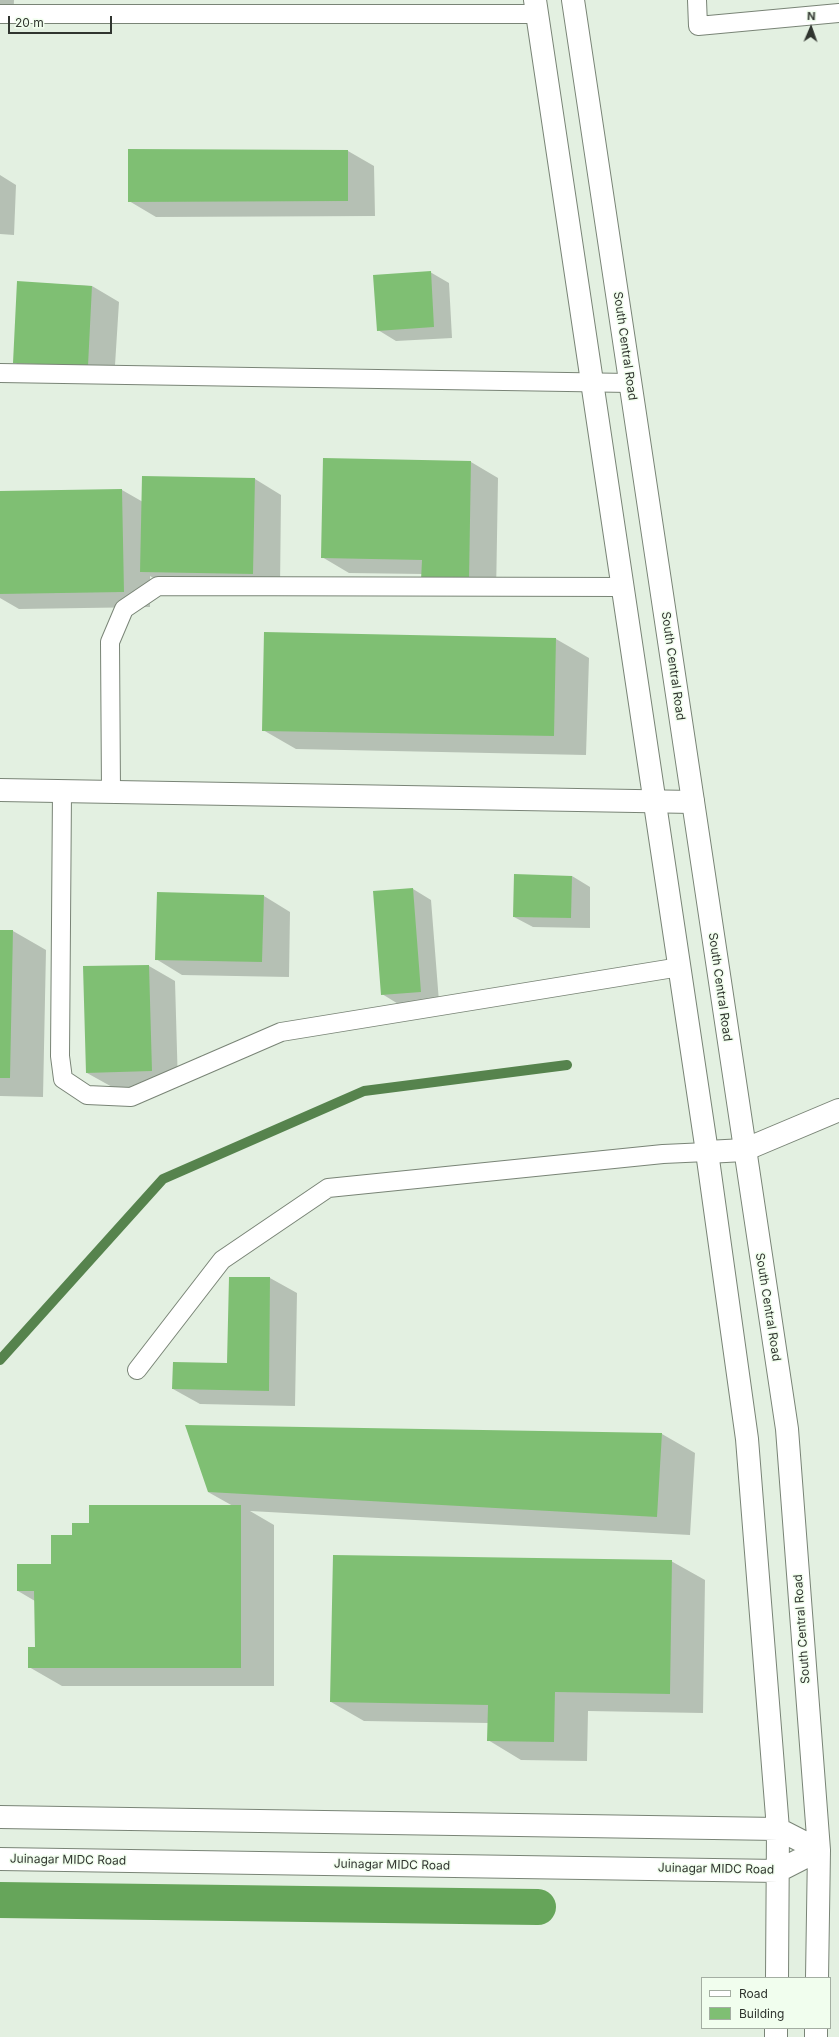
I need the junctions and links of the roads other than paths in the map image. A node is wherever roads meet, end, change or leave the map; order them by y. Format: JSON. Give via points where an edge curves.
{"nodes":[{"id":1,"x":573,"y":0,"type":"edge"},
{"id":2,"x":697,"y":0,"type":"edge"},
{"id":3,"x":121,"y":7,"type":"edge"},
{"id":4,"x":536,"y":7,"type":"edge"},
{"id":5,"x":839,"y":12,"type":"edge"},
{"id":6,"x":0,"y":14,"type":"edge"},
{"id":7,"x":0,"y":373,"type":"edge"},
{"id":8,"x":592,"y":382,"type":"junction"},
{"id":9,"x":630,"y":383,"type":"junction"},
{"id":10,"x":623,"y":587,"type":"junction"},
{"id":11,"x":0,"y":790,"type":"edge"},
{"id":12,"x":62,"y":791,"type":"junction"},
{"id":13,"x":111,"y":792,"type":"junction"},
{"id":14,"x":655,"y":801,"type":"junction"},
{"id":15,"x":693,"y":802,"type":"junction"},
{"id":16,"x":680,"y":967,"type":"junction"},
{"id":17,"x":839,"y":1110,"type":"edge"},
{"id":18,"x":744,"y":1150,"type":"junction"},
{"id":19,"x":707,"y":1152,"type":"junction"},
{"id":20,"x":136,"y":1370,"type":"dead end"},
{"id":21,"x":0,"y":1817,"type":"edge"},
{"id":22,"x":778,"y":1829,"type":"junction"},
{"id":23,"x":819,"y":1850,"type":"junction"},
{"id":24,"x":0,"y":1859,"type":"edge"},
{"id":25,"x":778,"y":1871,"type":"junction"},
{"id":26,"x":776,"y":1977,"type":"edge"},
{"id":27,"x":817,"y":1977,"type":"edge"}],
"edges":[{"from":1,"to":9,"type":"street","name":"South Central Road"},
{"from":2,"to":5,"type":"lane","via":[[698,26]]},
{"from":3,"to":4,"type":"lane"},
{"from":3,"to":6,"type":"lane"},
{"from":4,"to":8,"type":"street"},
{"from":7,"to":8,"type":"lane"},
{"from":8,"to":9,"type":"lane"},
{"from":8,"to":10,"type":"street"},
{"from":9,"to":15,"type":"street","name":"South Central Road"},
{"from":10,"to":13,"type":"lane","via":[[158,586],[124,609],[110,642]]},
{"from":10,"to":14,"type":"street"},
{"from":11,"to":12,"type":"street"},
{"from":12,"to":13,"type":"street"},
{"from":12,"to":16,"type":"lane","via":[[60,1056],[63,1079],[87,1095],[131,1097],[281,1032]]},
{"from":13,"to":14,"type":"street"},
{"from":14,"to":15,"type":"street"},
{"from":14,"to":16,"type":"street"},
{"from":15,"to":18,"type":"street","name":"South Central Road"},
{"from":16,"to":19,"type":"street"},
{"from":17,"to":18,"type":"street"},
{"from":18,"to":19,"type":"street"},
{"from":18,"to":23,"type":"street","name":"South Central Road","via":[[787,1429]]},
{"from":19,"to":20,"type":"lane","via":[[663,1154],[328,1188],[222,1260]]},
{"from":19,"to":22,"type":"street","via":[[748,1439]]},
{"from":21,"to":22,"type":"street"},
{"from":22,"to":23,"type":"street"},
{"from":22,"to":25,"type":"street"},
{"from":23,"to":25,"type":"street","name":"Juinagar MIDC Road"},
{"from":23,"to":27,"type":"street","name":"South Central Road"},
{"from":24,"to":25,"type":"street","name":"Juinagar MIDC Road"},
{"from":25,"to":26,"type":"street"}]}
